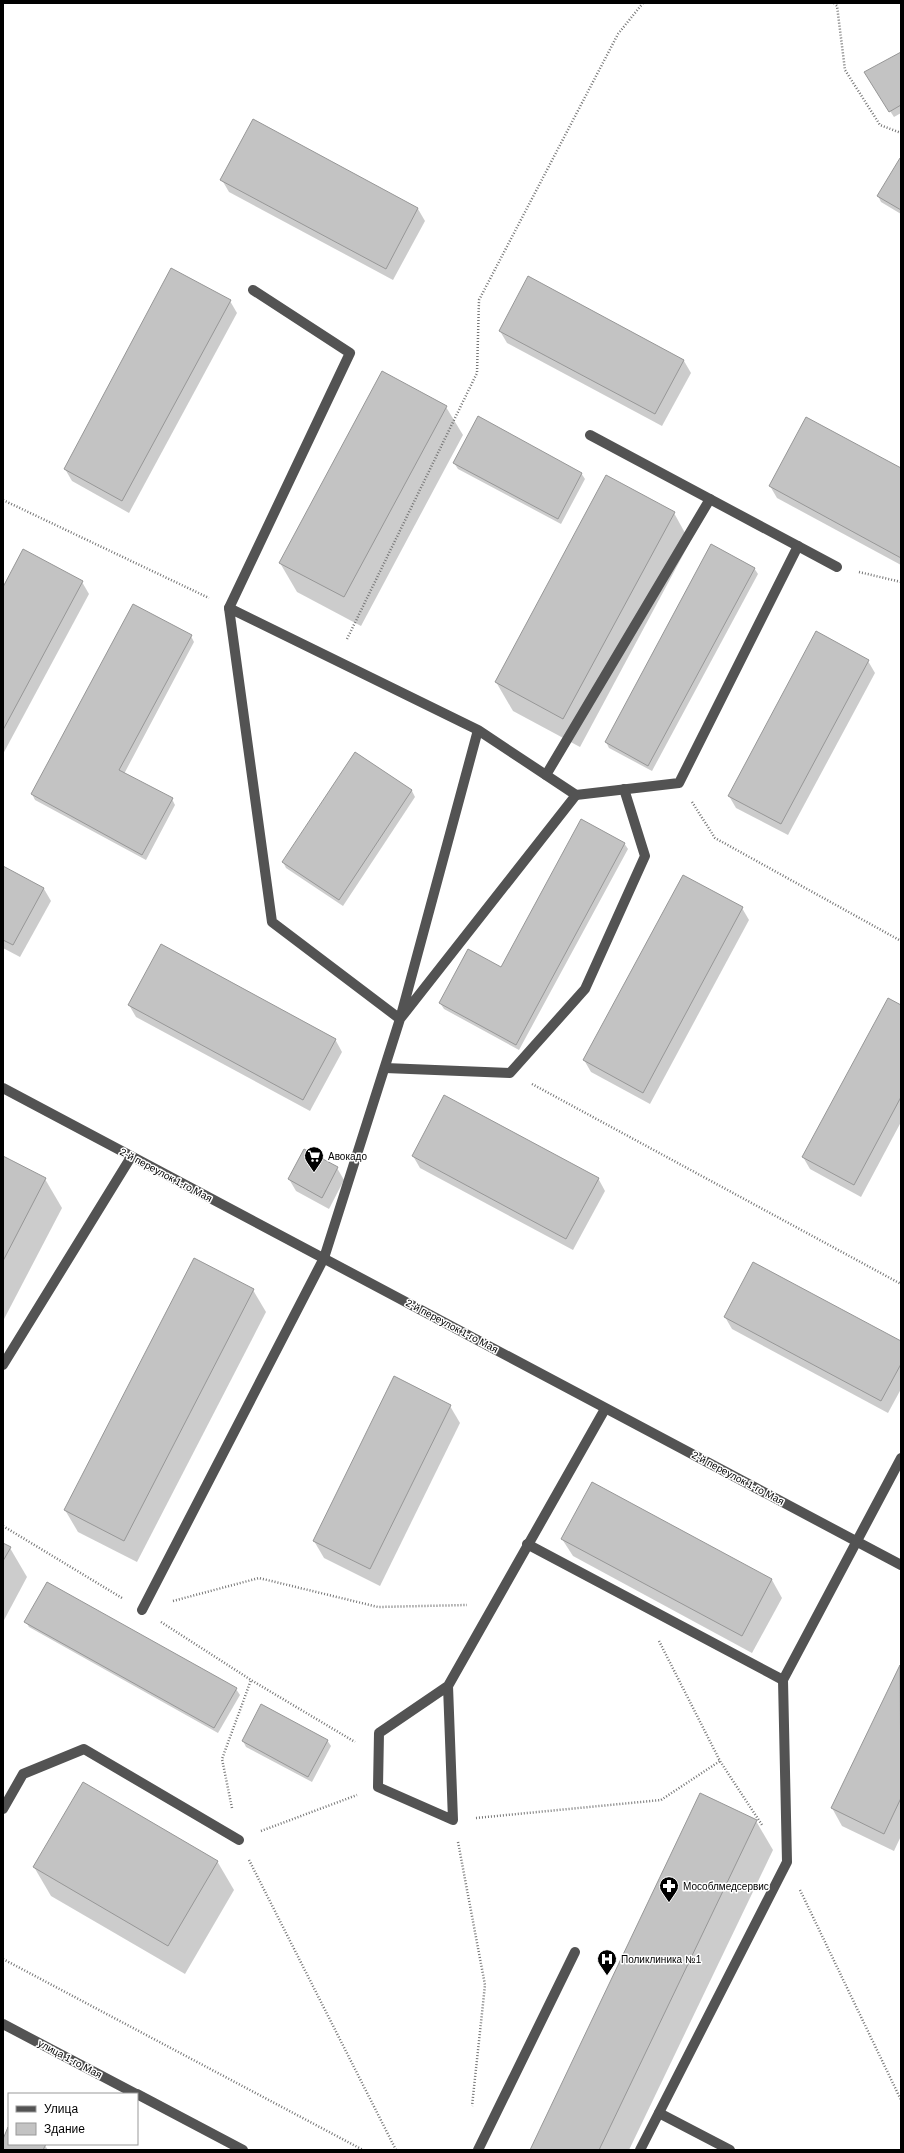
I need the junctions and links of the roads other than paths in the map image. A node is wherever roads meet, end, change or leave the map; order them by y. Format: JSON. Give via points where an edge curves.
{"nodes":[{"id":1,"x":253,"y":290,"type":"dead end"},
{"id":2,"x":590,"y":435,"type":"dead end"},
{"id":3,"x":710,"y":499,"type":"junction"},
{"id":4,"x":798,"y":546,"type":"junction"},
{"id":5,"x":837,"y":567,"type":"road end"},
{"id":6,"x":229,"y":608,"type":"junction"},
{"id":7,"x":478,"y":730,"type":"junction"},
{"id":8,"x":546,"y":775,"type":"junction"},
{"id":9,"x":624,"y":789,"type":"junction"},
{"id":10,"x":576,"y":795,"type":"junction"},
{"id":11,"x":400,"y":1019,"type":"junction"},
{"id":12,"x":386,"y":1068,"type":"junction"},
{"id":13,"x":3,"y":1088,"type":"edge"},
{"id":14,"x":131,"y":1157,"type":"junction"},
{"id":15,"x":324,"y":1258,"type":"junction"},
{"id":16,"x":3,"y":1365,"type":"edge"},
{"id":17,"x":605,"y":1408,"type":"junction"},
{"id":18,"x":901,"y":1458,"type":"edge"},
{"id":19,"x":857,"y":1540,"type":"junction"},
{"id":20,"x":527,"y":1544,"type":"junction"},
{"id":21,"x":901,"y":1565,"type":"edge"},
{"id":22,"x":142,"y":1610,"type":"road end"},
{"id":23,"x":783,"y":1680,"type":"junction"},
{"id":24,"x":448,"y":1686,"type":"junction"},
{"id":25,"x":3,"y":1809,"type":"edge"},
{"id":26,"x":239,"y":1840,"type":"road end"},
{"id":27,"x":575,"y":1952,"type":"dead end"},
{"id":28,"x":3,"y":2024,"type":"edge"},
{"id":29,"x":135,"y":2093,"type":"edge"},
{"id":30,"x":138,"y":2095,"type":"edge"},
{"id":31,"x":659,"y":2113,"type":"junction"},
{"id":32,"x":243,"y":2150,"type":"edge"},
{"id":33,"x":478,"y":2150,"type":"edge"},
{"id":34,"x":640,"y":2150,"type":"edge"},
{"id":35,"x":730,"y":2150,"type":"edge"}],
"edges":[{"from":1,"to":6,"type":"street","via":[[350,353]]},
{"from":2,"to":3,"type":"street"},
{"from":3,"to":4,"type":"street"},
{"from":3,"to":8,"type":"street"},
{"from":4,"to":5,"type":"street"},
{"from":4,"to":9,"type":"street","via":[[680,783]]},
{"from":6,"to":7,"type":"street"},
{"from":6,"to":11,"type":"street","via":[[272,922]]},
{"from":7,"to":8,"type":"street"},
{"from":7,"to":11,"type":"street"},
{"from":8,"to":10,"type":"street"},
{"from":9,"to":10,"type":"street"},
{"from":9,"to":12,"type":"street","via":[[645,856],[585,989],[510,1073]]},
{"from":10,"to":11,"type":"street"},
{"from":11,"to":12,"type":"street"},
{"from":12,"to":15,"type":"street"},
{"from":13,"to":14,"type":"street","name":"2-й переулок 1-го Мая"},
{"from":14,"to":15,"type":"street","name":"2-й переулок 1-го Мая"},
{"from":14,"to":16,"type":"street"},
{"from":15,"to":17,"type":"street","name":"2-й переулок 1-го Мая"},
{"from":15,"to":22,"type":"street"},
{"from":17,"to":19,"type":"street","name":"2-й переулок 1-го Мая"},
{"from":17,"to":20,"type":"street"},
{"from":18,"to":19,"type":"street"},
{"from":19,"to":21,"type":"street","name":"2-й переулок 1-го Мая"},
{"from":19,"to":23,"type":"street"},
{"from":20,"to":23,"type":"street"},
{"from":20,"to":24,"type":"street"},
{"from":23,"to":31,"type":"street","via":[[787,1862]]},
{"from":24,"to":24,"type":"street","via":[[378,1733],[378,1787],[453,1820]]},
{"from":25,"to":26,"type":"street","via":[[23,1774],[84,1749]]},
{"from":27,"to":33,"type":"street"},
{"from":28,"to":29,"type":"street","name":"улица 1-го Мая"},
{"from":30,"to":32,"type":"street","name":"улица 1-го Мая"},
{"from":31,"to":34,"type":"street"},
{"from":31,"to":35,"type":"street"}]}
